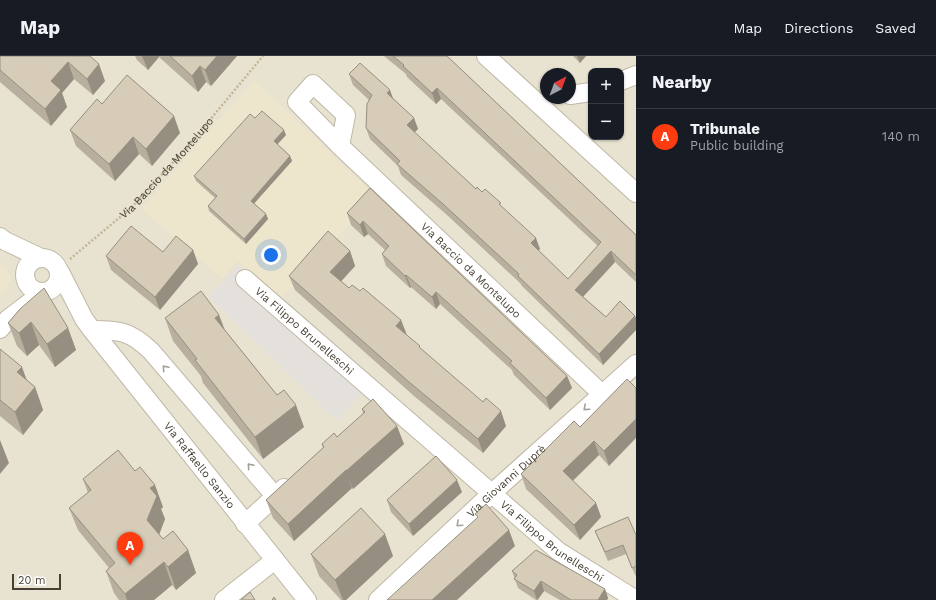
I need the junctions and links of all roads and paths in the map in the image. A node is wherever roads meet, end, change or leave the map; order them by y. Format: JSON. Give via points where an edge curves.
{"nodes":[{"id":1,"x":264,"y":56,"type":"edge"},
{"id":2,"x":486,"y":56,"type":"edge"},
{"id":3,"x":636,"y":75,"type":"edge"},
{"id":4,"x":624,"y":80,"type":"edge"},
{"id":5,"x":523,"y":89,"type":"junction"},
{"id":6,"x":588,"y":92,"type":"edge"},
{"id":7,"x":540,"y":93,"type":"edge"},
{"id":8,"x":576,"y":94,"type":"edge"},
{"id":9,"x":340,"y":146,"type":"dead end"},
{"id":10,"x":633,"y":184,"type":"edge"},
{"id":11,"x":3,"y":239,"type":"edge"},
{"id":12,"x":40,"y":258,"type":"junction"},
{"id":13,"x":59,"y":270,"type":"junction"},
{"id":14,"x":25,"y":274,"type":"junction"},
{"id":15,"x":245,"y":279,"type":"dead end"},
{"id":16,"x":47,"y":292,"type":"junction"},
{"id":17,"x":4,"y":324,"type":"edge"},
{"id":18,"x":88,"y":325,"type":"junction"},
{"id":19,"x":634,"y":369,"type":"edge"},
{"id":20,"x":602,"y":394,"type":"junction"},
{"id":21,"x":298,"y":475,"type":"edge"},
{"id":22,"x":491,"y":494,"type":"junction"},
{"id":23,"x":275,"y":496,"type":"junction"},
{"id":24,"x":245,"y":524,"type":"junction"},
{"id":25,"x":275,"y":560,"type":"junction"},
{"id":26,"x":633,"y":599,"type":"edge"},
{"id":27,"x":224,"y":600,"type":"edge"},
{"id":28,"x":307,"y":600,"type":"edge"},
{"id":29,"x":378,"y":600,"type":"edge"}],
"edges":[{"from":1,"to":13,"type":"path","name":"Via Baccio da Montelupo","via":[[190,145],[131,208]]},
{"from":2,"to":5,"type":"street"},
{"from":3,"to":4,"type":"street"},
{"from":5,"to":7,"type":"street"},
{"from":5,"to":10,"type":"street"},
{"from":6,"to":8,"type":"street"},
{"from":9,"to":20,"type":"street","name":"Via Baccio da Montelupo"},
{"from":11,"to":12,"type":"street","name":"Via Raffaello Sanzio"},
{"from":11,"to":14,"type":"street","name":"Via Raffaello Sanzio"},
{"from":12,"to":13,"type":"street","name":"Via Raffaello Sanzio","via":[[51,260]]},
{"from":12,"to":14,"type":"street","via":[[31,262]]},
{"from":13,"to":16,"type":"street","via":[[58,283]]},
{"from":13,"to":18,"type":"street","name":"Via Raffaello Sanzio"},
{"from":14,"to":16,"type":"street","name":"Via Raffaello Sanzio","via":[[29,286],[37,292]]},
{"from":14,"to":17,"type":"street"},
{"from":15,"to":22,"type":"street","name":"Via Filippo Brunelleschi","via":[[376,403]]},
{"from":16,"to":17,"type":"street"},
{"from":16,"to":18,"type":"street","name":"Via Raffaello Sanzio"},
{"from":23,"to":18,"type":"street","one_way":true,"via":[[143,343],[126,333]]},
{"from":18,"to":24,"type":"street","name":"Via Raffaello Sanzio"},
{"from":19,"to":20,"type":"street","name":"Via Giovanni Duprè"},
{"from":20,"to":22,"type":"street","name":"Via Giovanni Duprè","one_way":true},
{"from":21,"to":23,"type":"street"},
{"from":22,"to":26,"type":"street","name":"Via Filippo Brunelleschi","via":[[558,551]]},
{"from":22,"to":29,"type":"street","name":"Via Giovanni Duprè","one_way":true},
{"from":23,"to":24,"type":"street"},
{"from":24,"to":25,"type":"street","name":"Via Raffaello Sanzio"},
{"from":25,"to":27,"type":"street"},
{"from":25,"to":28,"type":"street","name":"Via Raffaello Sanzio"}]}
